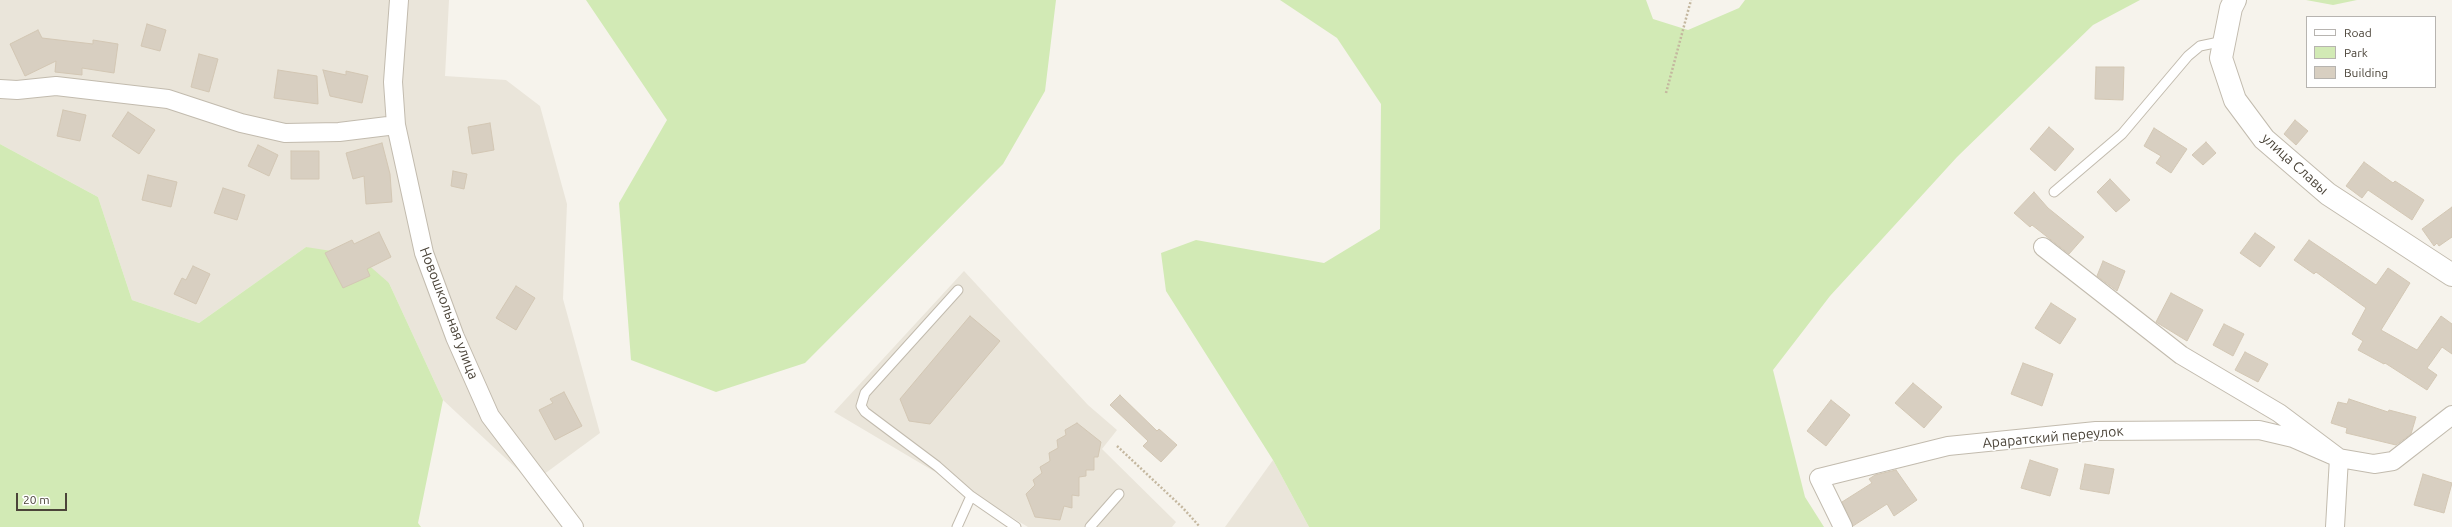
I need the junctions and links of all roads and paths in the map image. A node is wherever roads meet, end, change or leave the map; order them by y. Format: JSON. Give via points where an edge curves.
{"nodes":[{"id":1,"x":399,"y":0,"type":"edge"},
{"id":2,"x":1691,"y":0,"type":"edge"},
{"id":3,"x":2235,"y":0,"type":"edge"},
{"id":4,"x":2224,"y":41,"type":"junction"},
{"id":5,"x":0,"y":89,"type":"edge"},
{"id":6,"x":1666,"y":92,"type":"dead end"},
{"id":7,"x":396,"y":125,"type":"junction"},
{"id":8,"x":2054,"y":192,"type":"dead end"},
{"id":9,"x":2044,"y":247,"type":"dead end"},
{"id":10,"x":2452,"y":275,"type":"edge"},
{"id":11,"x":958,"y":290,"type":"dead end"},
{"id":12,"x":2452,"y":415,"type":"edge"},
{"id":13,"x":1117,"y":446,"type":"dead end"},
{"id":14,"x":2339,"y":458,"type":"junction"},
{"id":15,"x":1119,"y":494,"type":"dead end"},
{"id":16,"x":972,"y":496,"type":"junction"},
{"id":17,"x":574,"y":527,"type":"edge"},
{"id":18,"x":957,"y":527,"type":"edge"},
{"id":19,"x":1016,"y":527,"type":"edge"},
{"id":20,"x":1090,"y":527,"type":"edge"},
{"id":21,"x":1200,"y":527,"type":"edge"},
{"id":22,"x":1843,"y":527,"type":"edge"},
{"id":23,"x":2335,"y":527,"type":"edge"}],
"edges":[{"from":1,"to":7,"type":"street","name":"Новошкольная улица","via":[[393,82]]},
{"from":2,"to":6,"type":"path"},
{"from":3,"to":4,"type":"street","name":"улица Славы"},
{"from":4,"to":8,"type":"lane","via":[[2200,46],[2188,56],[2122,134]]},
{"from":4,"to":10,"type":"street","name":"улица Славы","via":[[2221,58],[2235,100],[2264,139],[2328,194]]},
{"from":5,"to":7,"type":"street","via":[[56,86],[168,99],[241,123],[285,133],[339,132]]},
{"from":7,"to":17,"type":"street","name":"Новошкольная улица","via":[[424,253],[487,408]]},
{"from":9,"to":14,"type":"street","name":"Араратский переулок","via":[[2181,356],[2279,413]]},
{"from":11,"to":16,"type":"lane","via":[[864,393],[861,406],[865,412]]},
{"from":12,"to":14,"type":"street","name":"Араратский переулок","via":[[2392,461],[2374,464]]},
{"from":13,"to":21,"type":"path"},
{"from":14,"to":22,"type":"street","name":"Араратский переулок","via":[[2293,438],[2259,430],[2096,431],[1948,446],[1819,478]]},
{"from":14,"to":23,"type":"street"},
{"from":15,"to":20,"type":"lane"},
{"from":16,"to":18,"type":"lane"},
{"from":16,"to":19,"type":"lane"}]}
